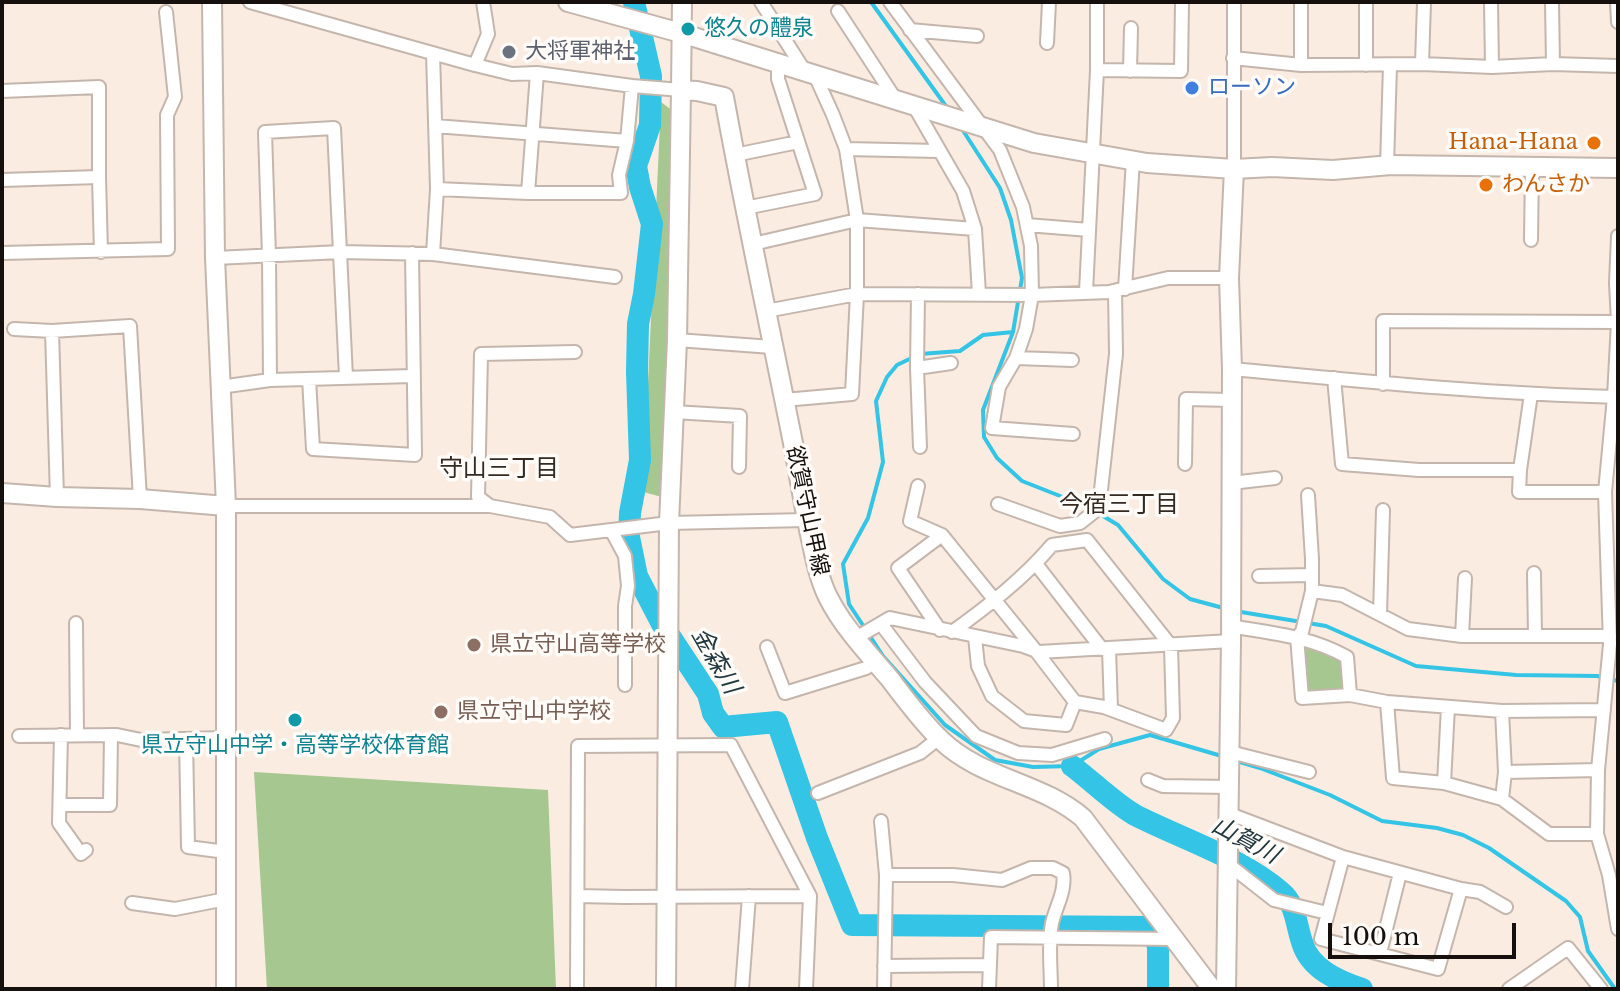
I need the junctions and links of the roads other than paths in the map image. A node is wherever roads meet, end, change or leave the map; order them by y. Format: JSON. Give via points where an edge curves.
{"nodes":[{"id":1,"x":212,"y":2,"type":"edge"},
{"id":2,"x":250,"y":2,"type":"edge"},
{"id":3,"x":483,"y":2,"type":"edge"},
{"id":4,"x":568,"y":2,"type":"edge"},
{"id":5,"x":682,"y":2,"type":"edge"},
{"id":6,"x":761,"y":2,"type":"edge"},
{"id":7,"x":890,"y":2,"type":"edge"},
{"id":8,"x":1049,"y":2,"type":"edge"},
{"id":9,"x":1097,"y":2,"type":"edge"},
{"id":10,"x":1182,"y":2,"type":"edge"},
{"id":11,"x":1234,"y":2,"type":"edge"},
{"id":12,"x":1301,"y":2,"type":"edge"},
{"id":13,"x":1366,"y":2,"type":"edge"},
{"id":14,"x":1424,"y":2,"type":"edge"},
{"id":15,"x":1491,"y":2,"type":"edge"},
{"id":16,"x":1552,"y":2,"type":"edge"},
{"id":17,"x":1617,"y":2,"type":"edge"},
{"id":18,"x":838,"y":11,"type":"dead end"},
{"id":19,"x":166,"y":12,"type":"dead end"},
{"id":20,"x":1618,"y":22,"type":"edge"},
{"id":21,"x":1131,"y":28,"type":"dead end"},
{"id":22,"x":910,"y":30,"type":"junction"},
{"id":23,"x":682,"y":33,"type":"junction"},
{"id":24,"x":977,"y":36,"type":"dead end"},
{"id":25,"x":1047,"y":43,"type":"dead end"},
{"id":26,"x":433,"y":53,"type":"junction"},
{"id":27,"x":1233,"y":58,"type":"junction"},
{"id":28,"x":778,"y":62,"type":"junction"},
{"id":29,"x":1422,"y":64,"type":"junction"},
{"id":30,"x":1553,"y":64,"type":"junction"},
{"id":31,"x":475,"y":65,"type":"junction"},
{"id":32,"x":1301,"y":65,"type":"junction"},
{"id":33,"x":1366,"y":65,"type":"junction"},
{"id":34,"x":1390,"y":65,"type":"junction"},
{"id":35,"x":1618,"y":66,"type":"edge"},
{"id":36,"x":1492,"y":67,"type":"junction"},
{"id":37,"x":1097,"y":70,"type":"junction"},
{"id":38,"x":1130,"y":71,"type":"junction"},
{"id":39,"x":809,"y":72,"type":"junction"},
{"id":40,"x":537,"y":73,"type":"junction"},
{"id":41,"x":632,"y":86,"type":"junction"},
{"id":42,"x":681,"y":90,"type":"junction"},
{"id":43,"x":2,"y":91,"type":"edge"},
{"id":44,"x":896,"y":100,"type":"junction"},
{"id":45,"x":914,"y":106,"type":"junction"},
{"id":46,"x":975,"y":125,"type":"junction"},
{"id":47,"x":435,"y":126,"type":"junction"},
{"id":48,"x":533,"y":134,"type":"junction"},
{"id":49,"x":627,"y":141,"type":"junction"},
{"id":50,"x":798,"y":142,"type":"junction"},
{"id":51,"x":846,"y":149,"type":"junction"},
{"id":52,"x":939,"y":151,"type":"junction"},
{"id":53,"x":1093,"y":153,"type":"junction"},
{"id":54,"x":735,"y":155,"type":"junction"},
{"id":55,"x":1133,"y":160,"type":"junction"},
{"id":56,"x":1387,"y":166,"type":"junction"},
{"id":57,"x":1532,"y":167,"type":"junction"},
{"id":58,"x":1618,"y":168,"type":"edge"},
{"id":59,"x":1234,"y":169,"type":"junction"},
{"id":60,"x":99,"y":177,"type":"junction"},
{"id":61,"x":2,"y":180,"type":"edge"},
{"id":62,"x":437,"y":189,"type":"junction"},
{"id":63,"x":528,"y":193,"type":"junction"},
{"id":64,"x":745,"y":208,"type":"junction"},
{"id":65,"x":857,"y":220,"type":"junction"},
{"id":66,"x":1027,"y":225,"type":"junction"},
{"id":67,"x":975,"y":229,"type":"junction"},
{"id":68,"x":1089,"y":230,"type":"junction"},
{"id":69,"x":1618,"y":236,"type":"edge"},
{"id":70,"x":1531,"y":240,"type":"dead end"},
{"id":71,"x":753,"y":244,"type":"junction"},
{"id":72,"x":101,"y":252,"type":"junction"},
{"id":73,"x":341,"y":252,"type":"junction"},
{"id":74,"x":2,"y":253,"type":"edge"},
{"id":75,"x":412,"y":253,"type":"junction"},
{"id":76,"x":433,"y":254,"type":"junction"},
{"id":77,"x":269,"y":256,"type":"junction"},
{"id":78,"x":215,"y":258,"type":"junction"},
{"id":79,"x":615,"y":277,"type":"dead end"},
{"id":80,"x":1229,"y":278,"type":"junction"},
{"id":81,"x":1120,"y":290,"type":"junction"},
{"id":82,"x":1086,"y":292,"type":"junction"},
{"id":83,"x":857,"y":294,"type":"junction"},
{"id":84,"x":918,"y":294,"type":"junction"},
{"id":85,"x":979,"y":294,"type":"junction"},
{"id":86,"x":1030,"y":295,"type":"junction"},
{"id":87,"x":766,"y":311,"type":"junction"},
{"id":88,"x":1618,"y":322,"type":"edge"},
{"id":89,"x":14,"y":329,"type":"dead end"},
{"id":90,"x":52,"y":331,"type":"junction"},
{"id":91,"x":677,"y":340,"type":"junction"},
{"id":92,"x":772,"y":347,"type":"junction"},
{"id":93,"x":575,"y":352,"type":"dead end"},
{"id":94,"x":1016,"y":358,"type":"junction"},
{"id":95,"x":1072,"y":360,"type":"dead end"},
{"id":96,"x":951,"y":363,"type":"dead end"},
{"id":97,"x":917,"y":368,"type":"junction"},
{"id":98,"x":1232,"y":369,"type":"junction"},
{"id":99,"x":413,"y":376,"type":"junction"},
{"id":100,"x":346,"y":377,"type":"junction"},
{"id":101,"x":1334,"y":378,"type":"junction"},
{"id":102,"x":309,"y":379,"type":"junction"},
{"id":103,"x":270,"y":380,"type":"junction"},
{"id":104,"x":1383,"y":384,"type":"junction"},
{"id":105,"x":220,"y":387,"type":"junction"},
{"id":106,"x":1531,"y":394,"type":"junction"},
{"id":107,"x":1616,"y":397,"type":"edge"},
{"id":108,"x":784,"y":400,"type":"junction"},
{"id":109,"x":1232,"y":400,"type":"junction"},
{"id":110,"x":674,"y":412,"type":"junction"},
{"id":111,"x":1073,"y":434,"type":"dead end"},
{"id":112,"x":920,"y":447,"type":"dead end"},
{"id":113,"x":1185,"y":464,"type":"dead end"},
{"id":114,"x":1612,"y":465,"type":"edge"},
{"id":115,"x":739,"y":467,"type":"dead end"},
{"id":116,"x":1520,"y":470,"type":"junction"},
{"id":117,"x":1275,"y":478,"type":"dead end"},
{"id":118,"x":1231,"y":483,"type":"junction"},
{"id":119,"x":918,"y":486,"type":"dead end"},
{"id":120,"x":1605,"y":492,"type":"junction"},
{"id":121,"x":2,"y":493,"type":"edge"},
{"id":122,"x":1308,"y":495,"type":"dead end"},
{"id":123,"x":57,"y":497,"type":"junction"},
{"id":124,"x":140,"y":499,"type":"junction"},
{"id":125,"x":998,"y":504,"type":"dead end"},
{"id":126,"x":226,"y":506,"type":"junction"},
{"id":127,"x":490,"y":506,"type":"junction"},
{"id":128,"x":1383,"y":510,"type":"dead end"},
{"id":129,"x":807,"y":520,"type":"junction"},
{"id":130,"x":669,"y":523,"type":"junction"},
{"id":131,"x":611,"y":530,"type":"junction"},
{"id":132,"x":942,"y":535,"type":"junction"},
{"id":133,"x":1036,"y":564,"type":"junction"},
{"id":134,"x":1534,"y":573,"type":"dead end"},
{"id":135,"x":1311,"y":575,"type":"junction"},
{"id":136,"x":1259,"y":576,"type":"dead end"},
{"id":137,"x":1465,"y":578,"type":"dead end"},
{"id":138,"x":1312,"y":591,"type":"junction"},
{"id":139,"x":994,"y":601,"type":"junction"},
{"id":140,"x":1380,"y":614,"type":"junction"},
{"id":141,"x":76,"y":623,"type":"dead end"},
{"id":142,"x":881,"y":624,"type":"junction"},
{"id":143,"x":946,"y":631,"type":"junction"},
{"id":144,"x":1230,"y":634,"type":"junction"},
{"id":145,"x":1300,"y":635,"type":"junction"},
{"id":146,"x":1462,"y":636,"type":"junction"},
{"id":147,"x":1535,"y":636,"type":"junction"},
{"id":148,"x":975,"y":637,"type":"junction"},
{"id":149,"x":856,"y":638,"type":"junction"},
{"id":150,"x":1613,"y":641,"type":"edge"},
{"id":151,"x":1171,"y":646,"type":"junction"},
{"id":152,"x":767,"y":647,"type":"dead end"},
{"id":153,"x":1106,"y":649,"type":"junction"},
{"id":154,"x":1036,"y":651,"type":"junction"},
{"id":155,"x":875,"y":662,"type":"junction"},
{"id":156,"x":625,"y":685,"type":"dead end"},
{"id":157,"x":1350,"y":695,"type":"junction"},
{"id":158,"x":1075,"y":702,"type":"junction"},
{"id":159,"x":1387,"y":702,"type":"junction"},
{"id":160,"x":1448,"y":707,"type":"junction"},
{"id":161,"x":1111,"y":709,"type":"junction"},
{"id":162,"x":1604,"y":710,"type":"junction"},
{"id":163,"x":1502,"y":711,"type":"junction"},
{"id":164,"x":1602,"y":724,"type":"junction"},
{"id":165,"x":1618,"y":724,"type":"edge"},
{"id":166,"x":61,"y":735,"type":"junction"},
{"id":167,"x":77,"y":735,"type":"junction"},
{"id":168,"x":111,"y":735,"type":"junction"},
{"id":169,"x":19,"y":736,"type":"dead end"},
{"id":170,"x":226,"y":738,"type":"junction"},
{"id":171,"x":939,"y":738,"type":"junction"},
{"id":172,"x":186,"y":739,"type":"junction"},
{"id":173,"x":1105,"y":739,"type":"dead end"},
{"id":174,"x":668,"y":746,"type":"junction"},
{"id":175,"x":1230,"y":752,"type":"junction"},
{"id":176,"x":1598,"y":770,"type":"junction"},
{"id":177,"x":1309,"y":772,"type":"dead end"},
{"id":178,"x":1505,"y":772,"type":"junction"},
{"id":179,"x":1148,"y":780,"type":"dead end"},
{"id":180,"x":1444,"y":783,"type":"junction"},
{"id":181,"x":1230,"y":787,"type":"junction"},
{"id":182,"x":818,"y":793,"type":"dead end"},
{"id":183,"x":1502,"y":799,"type":"junction"},
{"id":184,"x":60,"y":805,"type":"junction"},
{"id":185,"x":1230,"y":814,"type":"junction"},
{"id":186,"x":881,"y":821,"type":"dead end"},
{"id":187,"x":1597,"y":834,"type":"junction"},
{"id":188,"x":86,"y":850,"type":"dead end"},
{"id":189,"x":226,"y":852,"type":"junction"},
{"id":190,"x":1343,"y":857,"type":"junction"},
{"id":191,"x":1228,"y":864,"type":"junction"},
{"id":192,"x":1400,"y":873,"type":"junction"},
{"id":193,"x":886,"y":875,"type":"junction"},
{"id":194,"x":1613,"y":875,"type":"edge"},
{"id":195,"x":1461,"y":889,"type":"junction"},
{"id":196,"x":578,"y":896,"type":"junction"},
{"id":197,"x":749,"y":896,"type":"junction"},
{"id":198,"x":810,"y":896,"type":"junction"},
{"id":199,"x":666,"y":897,"type":"junction"},
{"id":200,"x":226,"y":899,"type":"junction"},
{"id":201,"x":132,"y":903,"type":"dead end"},
{"id":202,"x":1506,"y":907,"type":"dead end"},
{"id":203,"x":1327,"y":913,"type":"junction"},
{"id":204,"x":1618,"y":929,"type":"edge"},
{"id":205,"x":1050,"y":938,"type":"junction"},
{"id":206,"x":1175,"y":939,"type":"junction"},
{"id":207,"x":1380,"y":953,"type":"junction"},
{"id":208,"x":989,"y":965,"type":"junction"},
{"id":209,"x":884,"y":966,"type":"junction"},
{"id":210,"x":226,"y":989,"type":"edge"},
{"id":211,"x":577,"y":989,"type":"edge"},
{"id":212,"x":666,"y":989,"type":"edge"},
{"id":213,"x":742,"y":989,"type":"edge"},
{"id":214,"x":806,"y":989,"type":"edge"},
{"id":215,"x":884,"y":989,"type":"edge"},
{"id":216,"x":989,"y":989,"type":"edge"},
{"id":217,"x":1051,"y":989,"type":"edge"},
{"id":218,"x":1212,"y":989,"type":"edge"},
{"id":219,"x":1226,"y":989,"type":"edge"},
{"id":220,"x":1509,"y":989,"type":"edge"},
{"id":221,"x":1601,"y":989,"type":"edge"}],
"edges":[{"from":1,"to":78,"type":"street"},
{"from":2,"to":26,"type":"street"},
{"from":3,"to":31,"type":"street","via":[[488,34]]},
{"from":4,"to":23,"type":"street"},
{"from":5,"to":23,"type":"street"},
{"from":6,"to":39,"type":"street"},
{"from":7,"to":22,"type":"street"},
{"from":8,"to":25,"type":"street"},
{"from":9,"to":37,"type":"street"},
{"from":10,"to":38,"type":"street","via":[[1181,71]]},
{"from":11,"to":27,"type":"street"},
{"from":12,"to":32,"type":"street"},
{"from":13,"to":33,"type":"street"},
{"from":14,"to":29,"type":"street"},
{"from":15,"to":36,"type":"street"},
{"from":16,"to":30,"type":"street"},
{"from":17,"to":20,"type":"street"},
{"from":18,"to":44,"type":"street"},
{"from":19,"to":72,"type":"street","via":[[175,97],[167,115],[168,249]]},
{"from":21,"to":38,"type":"street"},
{"from":22,"to":24,"type":"street"},
{"from":22,"to":46,"type":"street"},
{"from":23,"to":28,"type":"street"},
{"from":23,"to":42,"type":"street"},
{"from":26,"to":31,"type":"street"},
{"from":26,"to":47,"type":"street"},
{"from":27,"to":32,"type":"street"},
{"from":27,"to":59,"type":"street"},
{"from":28,"to":39,"type":"street"},
{"from":28,"to":50,"type":"street","via":[[778,79]]},
{"from":29,"to":34,"type":"street"},
{"from":29,"to":36,"type":"street"},
{"from":30,"to":35,"type":"street"},
{"from":30,"to":36,"type":"street"},
{"from":31,"to":40,"type":"street","via":[[512,74]]},
{"from":32,"to":33,"type":"street"},
{"from":33,"to":34,"type":"street"},
{"from":34,"to":56,"type":"street"},
{"from":37,"to":38,"type":"street"},
{"from":37,"to":53,"type":"street"},
{"from":39,"to":44,"type":"street"},
{"from":39,"to":51,"type":"street"},
{"from":40,"to":41,"type":"street"},
{"from":40,"to":48,"type":"street"},
{"from":41,"to":42,"type":"street"},
{"from":41,"to":49,"type":"street"},
{"from":42,"to":54,"type":"street","name":"欲賀守山甲線","via":[[724,97]]},
{"from":42,"to":91,"type":"street"},
{"from":43,"to":60,"type":"street","via":[[99,87]]},
{"from":44,"to":45,"type":"street"},
{"from":45,"to":46,"type":"street"},
{"from":45,"to":52,"type":"street"},
{"from":46,"to":53,"type":"street"},
{"from":46,"to":66,"type":"street","via":[[1000,150]]},
{"from":47,"to":48,"type":"street"},
{"from":47,"to":62,"type":"street"},
{"from":48,"to":49,"type":"street"},
{"from":48,"to":63,"type":"street"},
{"from":49,"to":63,"type":"street","via":[[619,175],[621,193]]},
{"from":50,"to":54,"type":"street"},
{"from":50,"to":64,"type":"street","via":[[815,194]]},
{"from":51,"to":52,"type":"street"},
{"from":51,"to":65,"type":"street"},
{"from":52,"to":67,"type":"street","via":[[963,191]]},
{"from":53,"to":55,"type":"street"},
{"from":53,"to":68,"type":"street"},
{"from":54,"to":64,"type":"street","name":"欲賀守山甲線"},
{"from":55,"to":59,"type":"street"},
{"from":55,"to":81,"type":"street"},
{"from":56,"to":57,"type":"street"},
{"from":56,"to":59,"type":"street"},
{"from":57,"to":58,"type":"street"},
{"from":57,"to":70,"type":"street"},
{"from":59,"to":80,"type":"street"},
{"from":60,"to":61,"type":"street"},
{"from":60,"to":72,"type":"street"},
{"from":62,"to":63,"type":"street"},
{"from":62,"to":76,"type":"street"},
{"from":64,"to":71,"type":"street","name":"欲賀守山甲線"},
{"from":65,"to":67,"type":"street"},
{"from":65,"to":71,"type":"street"},
{"from":65,"to":83,"type":"street"},
{"from":66,"to":68,"type":"street"},
{"from":66,"to":86,"type":"street"},
{"from":67,"to":85,"type":"street"},
{"from":68,"to":82,"type":"street"},
{"from":69,"to":88,"type":"street"},
{"from":71,"to":87,"type":"street","name":"欲賀守山甲線"},
{"from":72,"to":74,"type":"street"},
{"from":73,"to":75,"type":"street"},
{"from":73,"to":77,"type":"street"},
{"from":73,"to":77,"type":"street","via":[[334,128],[279,131],[265,132]]},
{"from":73,"to":100,"type":"street"},
{"from":75,"to":76,"type":"street"},
{"from":75,"to":99,"type":"street"},
{"from":76,"to":79,"type":"street"},
{"from":77,"to":78,"type":"street"},
{"from":77,"to":103,"type":"street"},
{"from":78,"to":105,"type":"street"},
{"from":80,"to":81,"type":"street","via":[[1168,278]]},
{"from":80,"to":98,"type":"street"},
{"from":81,"to":82,"type":"street"},
{"from":81,"to":125,"type":"street","via":[[1099,508],[1080,523],[1060,526]]},
{"from":82,"to":86,"type":"street"},
{"from":83,"to":84,"type":"street"},
{"from":83,"to":87,"type":"street"},
{"from":83,"to":108,"type":"street","via":[[852,394]]},
{"from":84,"to":85,"type":"street"},
{"from":84,"to":97,"type":"street"},
{"from":85,"to":86,"type":"street"},
{"from":86,"to":94,"type":"street"},
{"from":87,"to":92,"type":"street","name":"欲賀守山甲線"},
{"from":88,"to":104,"type":"street","via":[[1383,321]]},
{"from":88,"to":107,"type":"street"},
{"from":89,"to":90,"type":"street"},
{"from":90,"to":123,"type":"street"},
{"from":90,"to":124,"type":"street","via":[[130,326]]},
{"from":91,"to":92,"type":"street"},
{"from":91,"to":110,"type":"street"},
{"from":92,"to":108,"type":"street","name":"欲賀守山甲線"},
{"from":93,"to":127,"type":"street","via":[[481,354],[478,497]]},
{"from":94,"to":95,"type":"street"},
{"from":94,"to":111,"type":"street","via":[[999,387],[992,428]]},
{"from":96,"to":97,"type":"street"},
{"from":97,"to":112,"type":"street"},
{"from":98,"to":101,"type":"street"},
{"from":98,"to":109,"type":"street"},
{"from":99,"to":100,"type":"street"},
{"from":99,"to":102,"type":"street","via":[[415,455],[313,449]]},
{"from":100,"to":102,"type":"street"},
{"from":101,"to":104,"type":"street"},
{"from":101,"to":116,"type":"street","via":[[1342,464]]},
{"from":102,"to":103,"type":"street"},
{"from":103,"to":105,"type":"street"},
{"from":104,"to":106,"type":"street"},
{"from":105,"to":126,"type":"street"},
{"from":106,"to":107,"type":"street"},
{"from":106,"to":116,"type":"street"},
{"from":107,"to":114,"type":"street"},
{"from":108,"to":129,"type":"street","name":"欲賀守山甲線"},
{"from":109,"to":113,"type":"street","via":[[1186,399]]},
{"from":109,"to":118,"type":"street"},
{"from":110,"to":115,"type":"street","via":[[740,416]]},
{"from":110,"to":130,"type":"street"},
{"from":114,"to":120,"type":"street"},
{"from":116,"to":120,"type":"street","via":[[1519,492]]},
{"from":117,"to":118,"type":"street"},
{"from":118,"to":144,"type":"street"},
{"from":119,"to":132,"type":"street","via":[[910,521]]},
{"from":120,"to":150,"type":"street"},
{"from":121,"to":123,"type":"street"},
{"from":122,"to":135,"type":"street"},
{"from":123,"to":124,"type":"street"},
{"from":124,"to":126,"type":"street"},
{"from":126,"to":127,"type":"street"},
{"from":126,"to":170,"type":"street"},
{"from":127,"to":131,"type":"street","via":[[550,517],[570,535]]},
{"from":128,"to":140,"type":"street"},
{"from":129,"to":130,"type":"street"},
{"from":129,"to":149,"type":"street","name":"欲賀守山甲線","via":[[821,582]]},
{"from":130,"to":131,"type":"street"},
{"from":130,"to":174,"type":"street"},
{"from":131,"to":156,"type":"street","via":[[625,556],[628,586]]},
{"from":132,"to":139,"type":"street"},
{"from":132,"to":143,"type":"street","via":[[898,568]]},
{"from":133,"to":139,"type":"street"},
{"from":133,"to":151,"type":"street","via":[[1052,545],[1087,540]]},
{"from":133,"to":153,"type":"street"},
{"from":134,"to":147,"type":"street"},
{"from":135,"to":136,"type":"street"},
{"from":135,"to":138,"type":"street"},
{"from":137,"to":146,"type":"street"},
{"from":138,"to":140,"type":"street","via":[[1342,595]]},
{"from":138,"to":145,"type":"street"},
{"from":139,"to":143,"type":"street"},
{"from":139,"to":154,"type":"street"},
{"from":140,"to":146,"type":"street","via":[[1408,629]]},
{"from":141,"to":167,"type":"street"},
{"from":142,"to":143,"type":"street","via":[[890,618]]},
{"from":142,"to":149,"type":"street"},
{"from":142,"to":173,"type":"street","via":[[976,736],[1018,753],[1052,755]]},
{"from":143,"to":148,"type":"street"},
{"from":144,"to":145,"type":"street"},
{"from":144,"to":151,"type":"street"},
{"from":144,"to":175,"type":"street"},
{"from":145,"to":157,"type":"street","via":[[1347,657]]},
{"from":145,"to":157,"type":"street","via":[[1302,698]]},
{"from":146,"to":147,"type":"street"},
{"from":147,"to":150,"type":"street"},
{"from":148,"to":154,"type":"street"},
{"from":148,"to":158,"type":"street","via":[[978,666],[992,696],[1024,721],[1066,725]]},
{"from":149,"to":155,"type":"street","name":"欲賀守山甲線"},
{"from":150,"to":162,"type":"street"},
{"from":151,"to":153,"type":"street"},
{"from":151,"to":161,"type":"street","via":[[1173,718],[1166,730]]},
{"from":152,"to":155,"type":"street","via":[[785,693]]},
{"from":153,"to":154,"type":"street"},
{"from":153,"to":161,"type":"street"},
{"from":154,"to":158,"type":"street"},
{"from":155,"to":171,"type":"street","name":"欲賀守山甲線"},
{"from":157,"to":159,"type":"street"},
{"from":158,"to":161,"type":"street"},
{"from":159,"to":160,"type":"street"},
{"from":159,"to":180,"type":"street","via":[[1393,778]]},
{"from":160,"to":163,"type":"street"},
{"from":160,"to":180,"type":"street"},
{"from":162,"to":163,"type":"street"},
{"from":162,"to":164,"type":"street"},
{"from":163,"to":178,"type":"street"},
{"from":164,"to":165,"type":"street"},
{"from":164,"to":176,"type":"street"},
{"from":166,"to":167,"type":"street"},
{"from":166,"to":169,"type":"street"},
{"from":166,"to":184,"type":"street"},
{"from":167,"to":168,"type":"street"},
{"from":168,"to":172,"type":"street"},
{"from":168,"to":184,"type":"street","via":[[110,805]]},
{"from":170,"to":172,"type":"street"},
{"from":170,"to":189,"type":"street"},
{"from":171,"to":182,"type":"street","via":[[920,753]]},
{"from":171,"to":206,"type":"street","name":"欲賀守山甲線","via":[[972,763],[1056,799],[1083,818]]},
{"from":172,"to":189,"type":"street","via":[[188,847]]},
{"from":174,"to":196,"type":"street","via":[[578,746]]},
{"from":174,"to":198,"type":"street","via":[[731,745]]},
{"from":174,"to":199,"type":"street"},
{"from":175,"to":177,"type":"street"},
{"from":175,"to":181,"type":"street"},
{"from":176,"to":178,"type":"street"},
{"from":176,"to":187,"type":"street"},
{"from":178,"to":183,"type":"street"},
{"from":179,"to":181,"type":"street","via":[[1163,786]]},
{"from":180,"to":183,"type":"street"},
{"from":181,"to":185,"type":"street"},
{"from":183,"to":187,"type":"street","via":[[1549,834]]},
{"from":184,"to":188,"type":"street","via":[[59,823],[81,854]]},
{"from":185,"to":190,"type":"street"},
{"from":185,"to":191,"type":"street"},
{"from":186,"to":193,"type":"street"},
{"from":187,"to":194,"type":"street"},
{"from":189,"to":200,"type":"street"},
{"from":190,"to":192,"type":"street"},
{"from":190,"to":203,"type":"street"},
{"from":191,"to":203,"type":"street","via":[[1274,900]]},
{"from":191,"to":219,"type":"street"},
{"from":192,"to":195,"type":"street"},
{"from":192,"to":207,"type":"street"},
{"from":193,"to":205,"type":"street","via":[[1002,880],[1031,868],[1053,868],[1063,873],[1065,884]]},
{"from":193,"to":209,"type":"street"},
{"from":194,"to":204,"type":"street"},
{"from":195,"to":202,"type":"street","via":[[1480,892]]},
{"from":195,"to":207,"type":"street","via":[[1438,969]]},
{"from":196,"to":199,"type":"street"},
{"from":196,"to":211,"type":"street"},
{"from":197,"to":198,"type":"street"},
{"from":197,"to":199,"type":"street"},
{"from":197,"to":213,"type":"street"},
{"from":198,"to":214,"type":"street"},
{"from":199,"to":212,"type":"street"},
{"from":200,"to":201,"type":"street","via":[[175,909]]},
{"from":200,"to":210,"type":"street"},
{"from":203,"to":207,"type":"street","via":[[1321,939]]},
{"from":205,"to":206,"type":"street"},
{"from":205,"to":208,"type":"street","via":[[991,937]]},
{"from":205,"to":217,"type":"street"},
{"from":206,"to":218,"type":"street","name":"欲賀守山甲線"},
{"from":208,"to":209,"type":"street"},
{"from":208,"to":216,"type":"street"},
{"from":209,"to":215,"type":"street"},
{"from":220,"to":221,"type":"street","via":[[1568,948]]}]}
